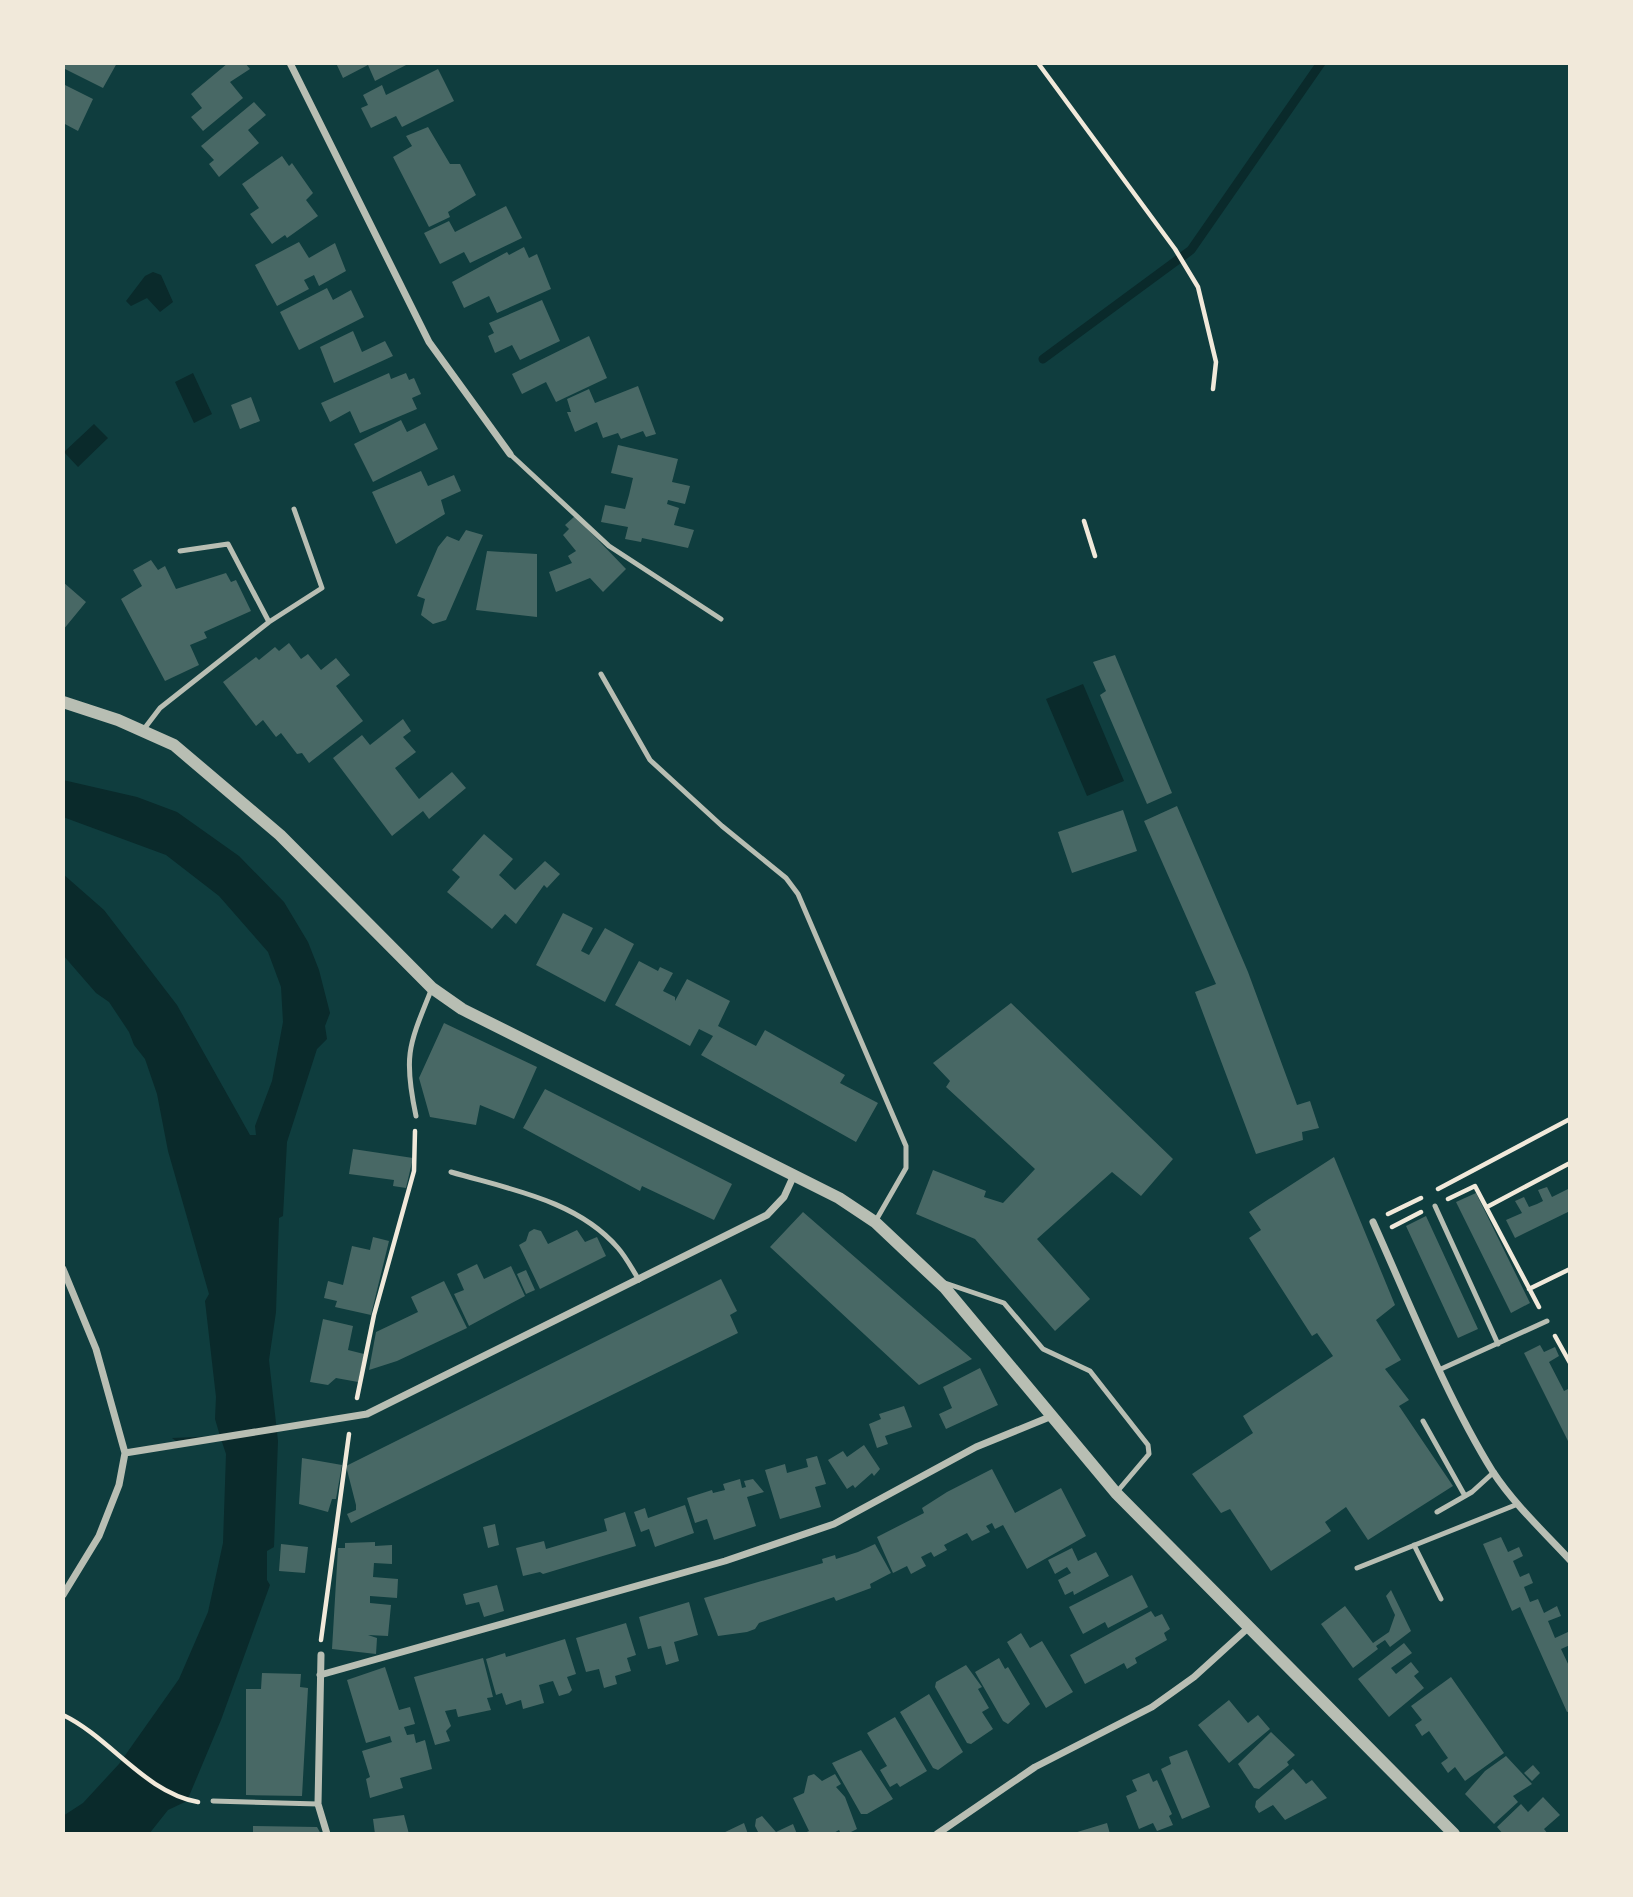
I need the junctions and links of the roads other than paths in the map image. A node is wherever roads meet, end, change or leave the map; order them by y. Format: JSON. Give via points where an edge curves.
{"nodes":[{"id":1,"x":290,"y":63,"type":"edge"},
{"id":2,"x":510,"y":454,"type":"joint"},
{"id":3,"x":293,"y":509,"type":"dead end"},
{"id":4,"x":180,"y":551,"type":"dead end"},
{"id":5,"x":721,"y":619,"type":"dead end"},
{"id":6,"x":269,"y":622,"type":"junction"},
{"id":7,"x":601,"y":674,"type":"dead end"},
{"id":8,"x":63,"y":702,"type":"edge"},
{"id":9,"x":143,"y":731,"type":"junction"},
{"id":10,"x":432,"y":988,"type":"junction"},
{"id":11,"x":416,"y":1116,"type":"road end"},
{"id":12,"x":451,"y":1172,"type":"dead end"},
{"id":13,"x":794,"y":1175,"type":"junction"},
{"id":14,"x":1435,"y":1206,"type":"dead end"},
{"id":15,"x":875,"y":1222,"type":"junction"},
{"id":16,"x":1373,"y":1222,"type":"road end"},
{"id":17,"x":63,"y":1269,"type":"edge"},
{"id":18,"x":640,"y":1280,"type":"junction"},
{"id":19,"x":939,"y":1281,"type":"junction"},
{"id":20,"x":1547,"y":1321,"type":"road end"},
{"id":21,"x":1499,"y":1343,"type":"junction"},
{"id":22,"x":1441,"y":1369,"type":"junction"},
{"id":23,"x":1052,"y":1416,"type":"junction"},
{"id":24,"x":1423,"y":1421,"type":"dead end"},
{"id":25,"x":125,"y":1453,"type":"junction"},
{"id":26,"x":1494,"y":1472,"type":"junction"},
{"id":27,"x":1116,"y":1493,"type":"junction"},
{"id":28,"x":1465,"y":1496,"type":"junction"},
{"id":29,"x":1518,"y":1504,"type":"junction"},
{"id":30,"x":1437,"y":1512,"type":"dead end"},
{"id":31,"x":1415,"y":1545,"type":"junction"},
{"id":32,"x":1570,"y":1560,"type":"edge"},
{"id":33,"x":1357,"y":1568,"type":"dead end"},
{"id":34,"x":63,"y":1595,"type":"edge"},
{"id":35,"x":1441,"y":1599,"type":"dead end"},
{"id":36,"x":1249,"y":1627,"type":"junction"},
{"id":37,"x":321,"y":1655,"type":"road end"},
{"id":38,"x":320,"y":1675,"type":"junction"},
{"id":39,"x":213,"y":1801,"type":"dead end"},
{"id":40,"x":318,"y":1804,"type":"junction"},
{"id":41,"x":327,"y":1834,"type":"edge"},
{"id":42,"x":937,"y":1834,"type":"edge"},
{"id":43,"x":1454,"y":1834,"type":"edge"}],
"edges":[{"from":1,"to":2,"type":"street","via":[[429,342]]},
{"from":2,"to":5,"type":"lane","via":[[609,545]]},
{"from":3,"to":6,"type":"lane","via":[[322,588]]},
{"from":4,"to":6,"type":"lane","via":[[228,544]]},
{"from":6,"to":9,"type":"lane","via":[[159,708]]},
{"from":7,"to":15,"type":"lane","via":[[650,760],[786,878],[798,894],[906,1146],[906,1168]]},
{"from":8,"to":9,"type":"street"},
{"from":9,"to":10,"type":"street","via":[[174,745],[280,835]]},
{"from":10,"to":11,"type":"lane","via":[[410,1043],[407,1074]]},
{"from":10,"to":13,"type":"street","via":[[502,1030]]},
{"from":12,"to":18,"type":"lane","via":[[539,1197],[572,1213],[614,1244]]},
{"from":13,"to":15,"type":"street"},
{"from":13,"to":18,"type":"street","via":[[784,1197],[767,1215]]},
{"from":14,"to":21,"type":"lane"},
{"from":15,"to":19,"type":"street"},
{"from":16,"to":22,"type":"street"},
{"from":17,"to":25,"type":"street","via":[[96,1349]]},
{"from":18,"to":25,"type":"street","via":[[383,1408],[289,1429]]},
{"from":19,"to":23,"type":"street"},
{"from":19,"to":27,"type":"lane","via":[[996,1298],[1011,1309],[1043,1349],[1077,1364],[1098,1380],[1148,1445],[1149,1454]]},
{"from":20,"to":21,"type":"lane"},
{"from":21,"to":22,"type":"lane"},
{"from":22,"to":26,"type":"street"},
{"from":23,"to":27,"type":"street"},
{"from":23,"to":38,"type":"street","via":[[976,1447],[834,1524],[725,1561]]},
{"from":24,"to":28,"type":"lane"},
{"from":25,"to":34,"type":"street","via":[[119,1485],[99,1536]]},
{"from":26,"to":28,"type":"lane"},
{"from":26,"to":29,"type":"street"},
{"from":27,"to":36,"type":"street"},
{"from":28,"to":30,"type":"lane"},
{"from":29,"to":31,"type":"lane"},
{"from":29,"to":32,"type":"street"},
{"from":31,"to":33,"type":"lane"},
{"from":31,"to":35,"type":"lane"},
{"from":36,"to":42,"type":"street","via":[[1194,1677],[1152,1707],[1035,1767]]},
{"from":36,"to":43,"type":"street"},
{"from":37,"to":38,"type":"street"},
{"from":38,"to":40,"type":"street"},
{"from":39,"to":40,"type":"lane"},
{"from":40,"to":41,"type":"street"}]}
